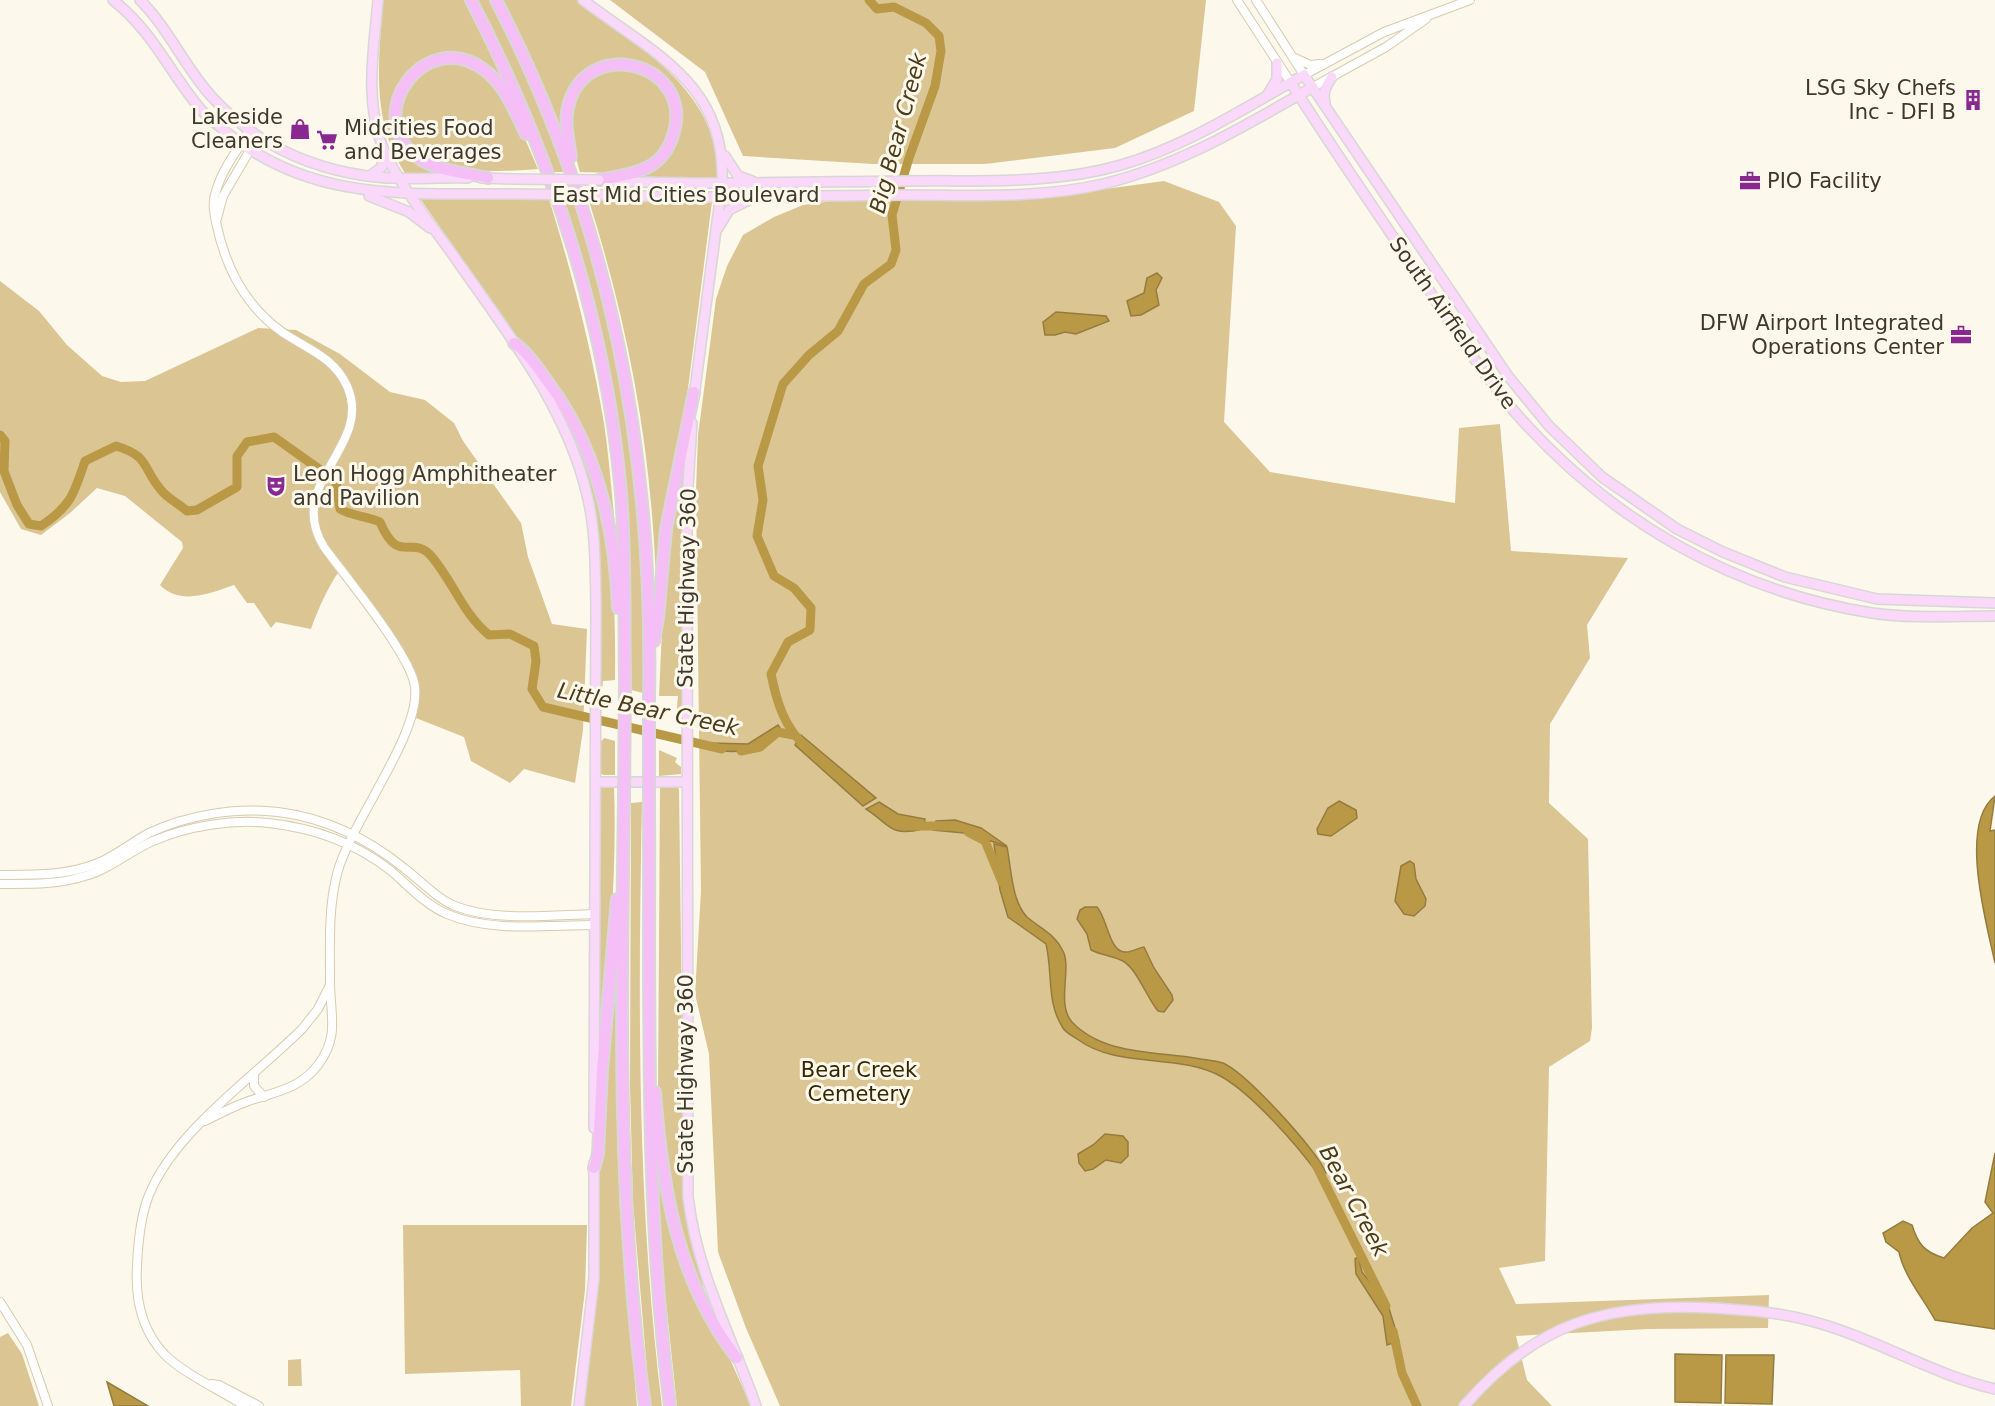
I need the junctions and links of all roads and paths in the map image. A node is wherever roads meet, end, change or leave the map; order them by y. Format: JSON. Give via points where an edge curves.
{"nodes":[{"id":1,"x":112,"y":0,"type":"edge"},
{"id":2,"x":140,"y":0,"type":"edge"},
{"id":3,"x":378,"y":0,"type":"edge"},
{"id":4,"x":471,"y":0,"type":"edge"},
{"id":5,"x":496,"y":0,"type":"edge"},
{"id":6,"x":583,"y":0,"type":"edge"},
{"id":7,"x":1237,"y":0,"type":"edge"},
{"id":8,"x":1256,"y":0,"type":"edge"},
{"id":9,"x":1470,"y":0,"type":"edge"},
{"id":10,"x":1427,"y":18,"type":"junction"},
{"id":11,"x":1291,"y":56,"type":"junction"},
{"id":12,"x":1277,"y":63,"type":"junction"},
{"id":13,"x":1327,"y":63,"type":"junction"},
{"id":14,"x":1304,"y":75,"type":"junction"},
{"id":15,"x":1332,"y":77,"type":"junction"},
{"id":16,"x":1291,"y":82,"type":"junction"},
{"id":17,"x":1313,"y":87,"type":"junction"},
{"id":18,"x":1299,"y":95,"type":"junction"},
{"id":19,"x":1264,"y":99,"type":"junction"},
{"id":20,"x":1327,"y":108,"type":"junction"},
{"id":21,"x":1268,"y":113,"type":"junction"},
{"id":22,"x":1311,"y":113,"type":"junction"},
{"id":23,"x":253,"y":135,"type":"junction"},
{"id":24,"x":245,"y":146,"type":"junction"},
{"id":25,"x":383,"y":148,"type":"junction"},
{"id":26,"x":722,"y":149,"type":"junction"},
{"id":27,"x":546,"y":168,"type":"junction"},
{"id":28,"x":573,"y":175,"type":"junction"},
{"id":29,"x":366,"y":176,"type":"junction"},
{"id":30,"x":401,"y":177,"type":"junction"},
{"id":31,"x":488,"y":178,"type":"junction"},
{"id":32,"x":599,"y":180,"type":"junction"},
{"id":33,"x":722,"y":184,"type":"junction"},
{"id":34,"x":782,"y":184,"type":"junction"},
{"id":35,"x":352,"y":190,"type":"junction"},
{"id":36,"x":411,"y":193,"type":"junction"},
{"id":37,"x":720,"y":197,"type":"junction"},
{"id":38,"x":760,"y":197,"type":"junction"},
{"id":39,"x":717,"y":230,"type":"junction"},
{"id":40,"x":437,"y":233,"type":"junction"},
{"id":41,"x":514,"y":343,"type":"junction"},
{"id":42,"x":1513,"y":382,"type":"junction"},
{"id":43,"x":694,"y":392,"type":"junction"},
{"id":44,"x":1500,"y":392,"type":"junction"},
{"id":45,"x":1995,"y":603,"type":"edge"},
{"id":46,"x":1995,"y":616,"type":"edge"},
{"id":47,"x":650,"y":659,"type":"junction"},
{"id":48,"x":625,"y":662,"type":"junction"},
{"id":49,"x":596,"y":782,"type":"junction"},
{"id":50,"x":686,"y":782,"type":"junction"},
{"id":51,"x":624,"y":827,"type":"junction"},
{"id":52,"x":354,"y":835,"type":"junction"},
{"id":53,"x":349,"y":845,"type":"junction"},
{"id":54,"x":102,"y":866,"type":"junction"},
{"id":55,"x":402,"y":866,"type":"junction"},
{"id":56,"x":0,"y":875,"type":"edge"},
{"id":57,"x":395,"y":875,"type":"junction"},
{"id":58,"x":0,"y":884,"type":"edge"},
{"id":59,"x":595,"y":914,"type":"junction"},
{"id":60,"x":595,"y":925,"type":"junction"},
{"id":61,"x":330,"y":985,"type":"junction"},
{"id":62,"x":649,"y":1059,"type":"junction"},
{"id":63,"x":254,"y":1073,"type":"junction"},
{"id":64,"x":264,"y":1097,"type":"junction"},
{"id":65,"x":205,"y":1121,"type":"junction"},
{"id":66,"x":594,"y":1168,"type":"junction"},
{"id":67,"x":0,"y":1302,"type":"edge"},
{"id":68,"x":737,"y":1358,"type":"junction"},
{"id":69,"x":212,"y":1384,"type":"junction"},
{"id":70,"x":1995,"y":1389,"type":"edge"},
{"id":71,"x":48,"y":1406,"type":"edge"},
{"id":72,"x":245,"y":1406,"type":"edge"},
{"id":73,"x":259,"y":1406,"type":"edge"},
{"id":74,"x":579,"y":1406,"type":"edge"},
{"id":75,"x":645,"y":1406,"type":"edge"},
{"id":76,"x":670,"y":1406,"type":"edge"},
{"id":77,"x":756,"y":1406,"type":"edge"},
{"id":78,"x":1464,"y":1406,"type":"edge"}],
"edges":[{"from":1,"to":24,"type":"main road","name":"East Mid Cities Boulevard","via":[[147,32],[199,108]]},
{"from":2,"to":23,"type":"main road","name":"East Mid Cities Boulevard","via":[[169,32],[210,94]]},
{"from":3,"to":25,"type":"main road","via":[[372,93]]},
{"from":4,"to":27,"type":"highway"},
{"from":5,"to":28,"type":"highway"},
{"from":6,"to":26,"type":"main road","name":"State Highway 360","via":[[679,71],[712,120]]},
{"from":7,"to":12,"type":"street"},
{"from":8,"to":11,"type":"street"},
{"from":9,"to":10,"type":"street"},
{"from":10,"to":13,"type":"street","via":[[1384,32]]},
{"from":10,"to":15,"type":"street","via":[[1408,34]]},
{"from":11,"to":13,"type":"street","via":[[1310,66]]},
{"from":11,"to":14,"type":"street"},
{"from":12,"to":16,"type":"street"},
{"from":12,"to":19,"type":"main road","via":[[1277,79]]},
{"from":13,"to":14,"type":"street"},
{"from":14,"to":16,"type":"main road","name":"East Mid Cities Boulevard"},
{"from":14,"to":17,"type":"main road","name":"South Airfield Drive"},
{"from":15,"to":17,"type":"street"},
{"from":15,"to":20,"type":"main road","via":[[1323,97]]},
{"from":16,"to":18,"type":"main road","name":"South Airfield Drive"},
{"from":16,"to":19,"type":"main road","name":"East Mid Cities Boulevard"},
{"from":17,"to":18,"type":"main road","name":"East Mid Cities Boulevard"},
{"from":17,"to":20,"type":"main road","name":"South Airfield Drive"},
{"from":18,"to":21,"type":"main road","name":"East Mid Cities Boulevard"},
{"from":18,"to":22,"type":"main road","name":"South Airfield Drive"},
{"from":19,"to":34,"type":"main road","name":"East Mid Cities Boulevard","via":[[1181,143],[1105,169],[1048,177]]},
{"from":20,"to":42,"type":"main road","name":"South Airfield Drive"},
{"from":21,"to":22,"type":"main road","via":[[1290,106]]},
{"from":21,"to":38,"type":"main road","name":"East Mid Cities Boulevard","via":[[1188,155],[1124,178],[1069,190]]},
{"from":22,"to":44,"type":"main road","name":"South Airfield Drive","via":[[1363,196]]},
{"from":23,"to":24,"type":"street"},
{"from":23,"to":29,"type":"main road","name":"East Mid Cities Boulevard","via":[[310,162]]},
{"from":24,"to":35,"type":"main road","name":"East Mid Cities Boulevard","via":[[290,171]]},
{"from":24,"to":52,"type":"street","via":[[223,196],[216,222],[217,237],[236,283],[254,305],[283,332],[329,360],[350,393],[348,434],[321,479],[313,511],[318,537],[410,668],[416,689],[412,717]]},
{"from":25,"to":29,"type":"main road","via":[[382,167]]},
{"from":25,"to":30,"type":"main road"},
{"from":26,"to":33,"type":"main road","name":"State Highway 360"},
{"from":26,"to":34,"type":"main road","via":[[729,165],[742,179]]},
{"from":27,"to":31,"type":"highway","via":[[500,87],[484,69],[462,59],[428,64],[408,78],[397,102],[398,129],[403,140],[429,164]]},
{"from":27,"to":48,"type":"highway","via":[[589,308],[611,417],[625,546]]},
{"from":28,"to":32,"type":"highway","via":[[567,109],[578,85],[605,66],[639,66],[660,79],[671,95],[676,113],[673,137],[663,155],[647,168]]},
{"from":28,"to":47,"type":"highway","via":[[604,278],[628,386],[646,534]]},
{"from":29,"to":30,"type":"main road","name":"East Mid Cities Boulevard"},
{"from":30,"to":31,"type":"main road","name":"East Mid Cities Boulevard"},
{"from":30,"to":36,"type":"main road"},
{"from":31,"to":32,"type":"main road","name":"East Mid Cities Boulevard","bridge":true},
{"from":32,"to":33,"type":"main road","name":"East Mid Cities Boulevard"},
{"from":33,"to":34,"type":"main road","name":"East Mid Cities Boulevard"},
{"from":33,"to":37,"type":"main road","name":"State Highway 360"},
{"from":35,"to":36,"type":"main road","name":"East Mid Cities Boulevard"},
{"from":35,"to":40,"type":"main road","via":[[409,212]]},
{"from":36,"to":37,"type":"main road","name":"East Mid Cities Boulevard","bridge":true},
{"from":36,"to":40,"type":"main road"},
{"from":37,"to":38,"type":"main road","name":"East Mid Cities Boulevard"},
{"from":37,"to":39,"type":"main road","name":"State Highway 360"},
{"from":38,"to":39,"type":"main road","via":[[736,205]]},
{"from":39,"to":43,"type":"main road","name":"State Highway 360"},
{"from":40,"to":41,"type":"main road"},
{"from":41,"to":48,"type":"highway","via":[[525,351],[555,392],[592,461],[612,544],[619,648]]},
{"from":41,"to":49,"type":"main road","via":[[556,409],[587,496],[595,577]]},
{"from":42,"to":44,"type":"main road"},
{"from":42,"to":45,"type":"main road","name":"South Airfield Drive","via":[[1549,426],[1602,477],[1656,517],[1723,552],[1785,577],[1846,594],[1899,601]]},
{"from":43,"to":47,"type":"highway","via":[[666,529]]},
{"from":43,"to":50,"type":"main road","name":"State Highway 360","via":[[687,503]]},
{"from":44,"to":46,"type":"main road","name":"South Airfield Drive","via":[[1551,450],[1593,489],[1648,529],[1715,566],[1811,600],[1871,612]]},
{"from":47,"to":62,"type":"highway","bridge":true},
{"from":48,"to":51,"type":"highway","bridge":true},
{"from":49,"to":50,"type":"main road"},
{"from":49,"to":59,"type":"main road"},
{"from":50,"to":68,"type":"main road","name":"State Highway 360","via":[[688,1197],[705,1279]]},
{"from":51,"to":66,"type":"highway","via":[[618,846],[614,956]]},
{"from":51,"to":75,"type":"highway","via":[[626,1183],[635,1325]]},
{"from":52,"to":53,"type":"street"},
{"from":52,"to":54,"type":"street","via":[[299,816],[244,810],[172,824],[150,833]]},
{"from":52,"to":55,"type":"street"},
{"from":53,"to":54,"type":"street","via":[[297,827],[238,823],[202,827],[154,840]]},
{"from":53,"to":57,"type":"street"},
{"from":53,"to":61,"type":"street","via":[[332,894]]},
{"from":54,"to":56,"type":"street","via":[[56,874]]},
{"from":54,"to":58,"type":"street","via":[[50,884]]},
{"from":55,"to":57,"type":"street"},
{"from":55,"to":59,"type":"street","via":[[438,897],[477,913]]},
{"from":57,"to":60,"type":"street","via":[[435,908],[469,921]]},
{"from":59,"to":60,"type":"main road"},
{"from":60,"to":66,"type":"main road"},
{"from":61,"to":63,"type":"street","via":[[302,1029]]},
{"from":61,"to":64,"type":"street","via":[[331,1039],[319,1064],[295,1085]]},
{"from":62,"to":68,"type":"highway","via":[[663,1172],[678,1244],[703,1300]]},
{"from":62,"to":76,"type":"highway","via":[[653,1227]]},
{"from":63,"to":64,"type":"street","via":[[254,1086]]},
{"from":63,"to":65,"type":"street"},
{"from":64,"to":65,"type":"street"},
{"from":65,"to":69,"type":"street","via":[[173,1152],[148,1196],[136,1277],[145,1326],[156,1344],[178,1365]]},
{"from":66,"to":74,"type":"main road","via":[[594,1278]]},
{"from":67,"to":71,"type":"street","via":[[33,1359]]},
{"from":68,"to":77,"type":"main road","name":"State Highway 360"},
{"from":69,"to":72,"type":"street"},
{"from":69,"to":73,"type":"street"},
{"from":70,"to":78,"type":"main road","via":[[1798,1318],[1757,1310],[1705,1307],[1633,1309],[1573,1324],[1533,1343],[1488,1378]]}]}
